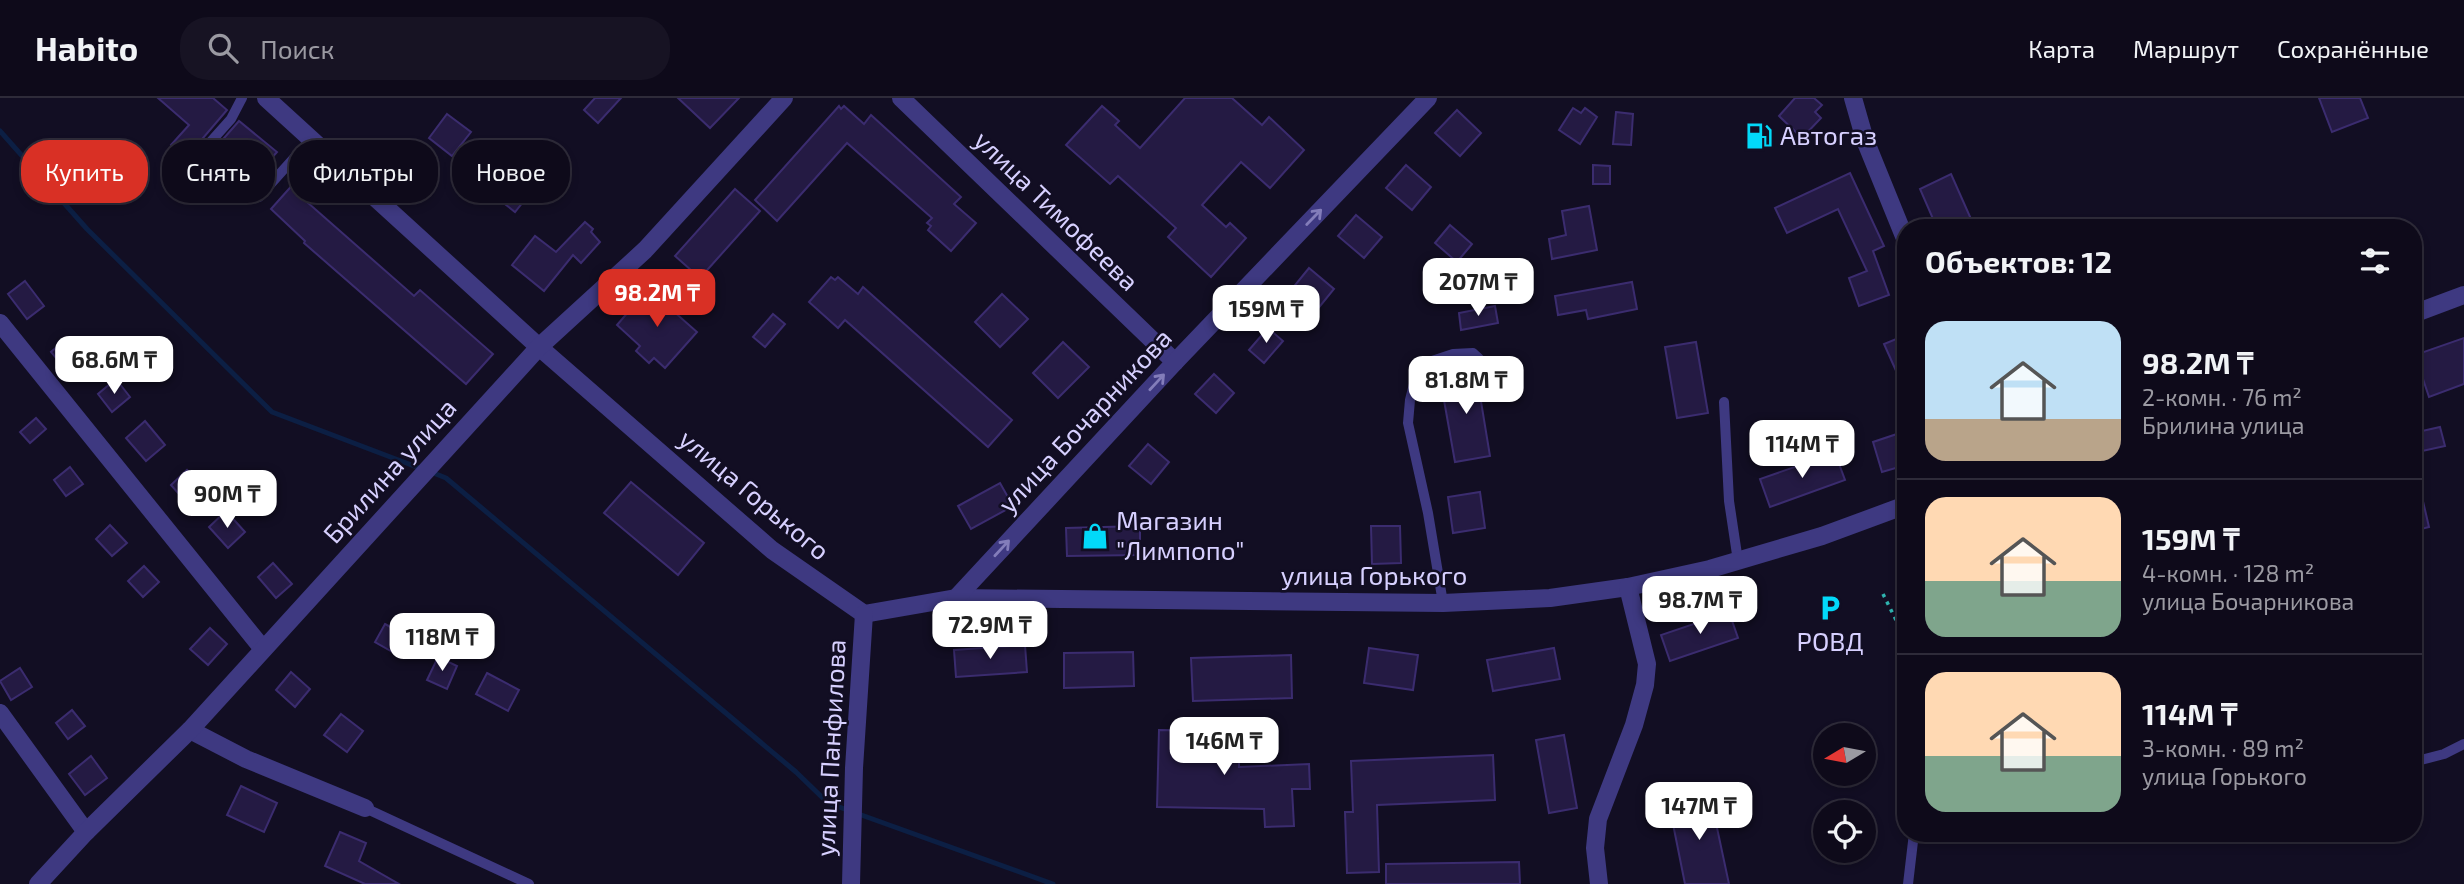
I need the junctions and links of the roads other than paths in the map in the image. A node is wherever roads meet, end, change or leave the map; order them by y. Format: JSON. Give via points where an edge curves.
{"nodes":[{"id":1,"x":242,"y":98,"type":"edge"},
{"id":2,"x":266,"y":98,"type":"edge"},
{"id":3,"x":784,"y":98,"type":"edge"},
{"id":4,"x":901,"y":98,"type":"edge"},
{"id":5,"x":1428,"y":98,"type":"edge"},
{"id":6,"x":1853,"y":98,"type":"edge"},
{"id":7,"x":311,"y":139,"type":"junction"},
{"id":8,"x":212,"y":140,"type":"edge"},
{"id":9,"x":275,"y":179,"type":"edge"},
{"id":10,"x":1897,"y":219,"type":"edge"},
{"id":11,"x":2464,"y":295,"type":"edge"},
{"id":12,"x":2422,"y":311,"type":"edge"},
{"id":13,"x":0,"y":323,"type":"edge"},
{"id":14,"x":539,"y":347,"type":"junction"},
{"id":15,"x":1175,"y":362,"type":"junction"},
{"id":16,"x":1494,"y":392,"type":"dead end"},
{"id":17,"x":1724,"y":402,"type":"dead end"},
{"id":18,"x":1897,"y":508,"type":"edge"},
{"id":19,"x":1738,"y":561,"type":"junction"},
{"id":20,"x":1628,"y":587,"type":"junction"},
{"id":21,"x":956,"y":598,"type":"junction"},
{"id":22,"x":1443,"y":603,"type":"junction"},
{"id":23,"x":864,"y":614,"type":"junction"},
{"id":24,"x":263,"y":649,"type":"junction"},
{"id":25,"x":0,"y":713,"type":"edge"},
{"id":26,"x":190,"y":730,"type":"junction"},
{"id":27,"x":2464,"y":744,"type":"edge"},
{"id":28,"x":2422,"y":760,"type":"edge"},
{"id":29,"x":365,"y":808,"type":"joint"},
{"id":30,"x":86,"y":832,"type":"junction"},
{"id":31,"x":1913,"y":842,"type":"edge"},
{"id":32,"x":38,"y":884,"type":"edge"},
{"id":33,"x":529,"y":884,"type":"edge"},
{"id":34,"x":851,"y":884,"type":"edge"},
{"id":35,"x":1599,"y":884,"type":"edge"},
{"id":36,"x":1908,"y":884,"type":"edge"}],
"edges":[{"from":1,"to":8,"type":"lane"},
{"from":2,"to":7,"type":"street","name":"улица Горького"},
{"from":3,"to":14,"type":"street","name":"Брилина улица","via":[[645,250]]},
{"from":4,"to":15,"type":"street","name":"улица Тимофеева"},
{"from":15,"to":5,"type":"street","name":"улица Бочарникова","one_way":true},
{"from":6,"to":10,"type":"street"},
{"from":7,"to":9,"type":"lane"},
{"from":7,"to":14,"type":"street","name":"улица Горького"},
{"from":11,"to":12,"type":"street"},
{"from":13,"to":24,"type":"street"},
{"from":14,"to":23,"type":"street","name":"улица Горького","via":[[772,550]]},
{"from":14,"to":24,"type":"street","name":"Брилина улица"},
{"from":21,"to":15,"type":"street","name":"улица Бочарникова","one_way":true},
{"from":16,"to":22,"type":"lane","via":[[1493,377],[1483,362],[1473,353],[1453,354],[1423,365],[1410,400],[1408,423]]},
{"from":17,"to":19,"type":"lane","via":[[1729,501]]},
{"from":18,"to":19,"type":"street","name":"улица Горького"},
{"from":19,"to":20,"type":"street","name":"улица Горького"},
{"from":20,"to":22,"type":"street","name":"улица Горького","via":[[1550,598]]},
{"from":20,"to":35,"type":"street","via":[[1647,664],[1645,685],[1598,819]]},
{"from":21,"to":22,"type":"street","name":"улица Горького"},
{"from":21,"to":23,"type":"street","name":"улица Горького"},
{"from":23,"to":34,"type":"street","name":"улица Панфилова"},
{"from":24,"to":26,"type":"street","name":"Брилина улица"},
{"from":25,"to":30,"type":"street"},
{"from":26,"to":29,"type":"street","via":[[246,759]]},
{"from":26,"to":30,"type":"street","name":"Брилина улица"},
{"from":27,"to":28,"type":"lane"},
{"from":29,"to":33,"type":"lane"},
{"from":30,"to":32,"type":"street","name":"Брилина улица"},
{"from":31,"to":36,"type":"lane"}]}
